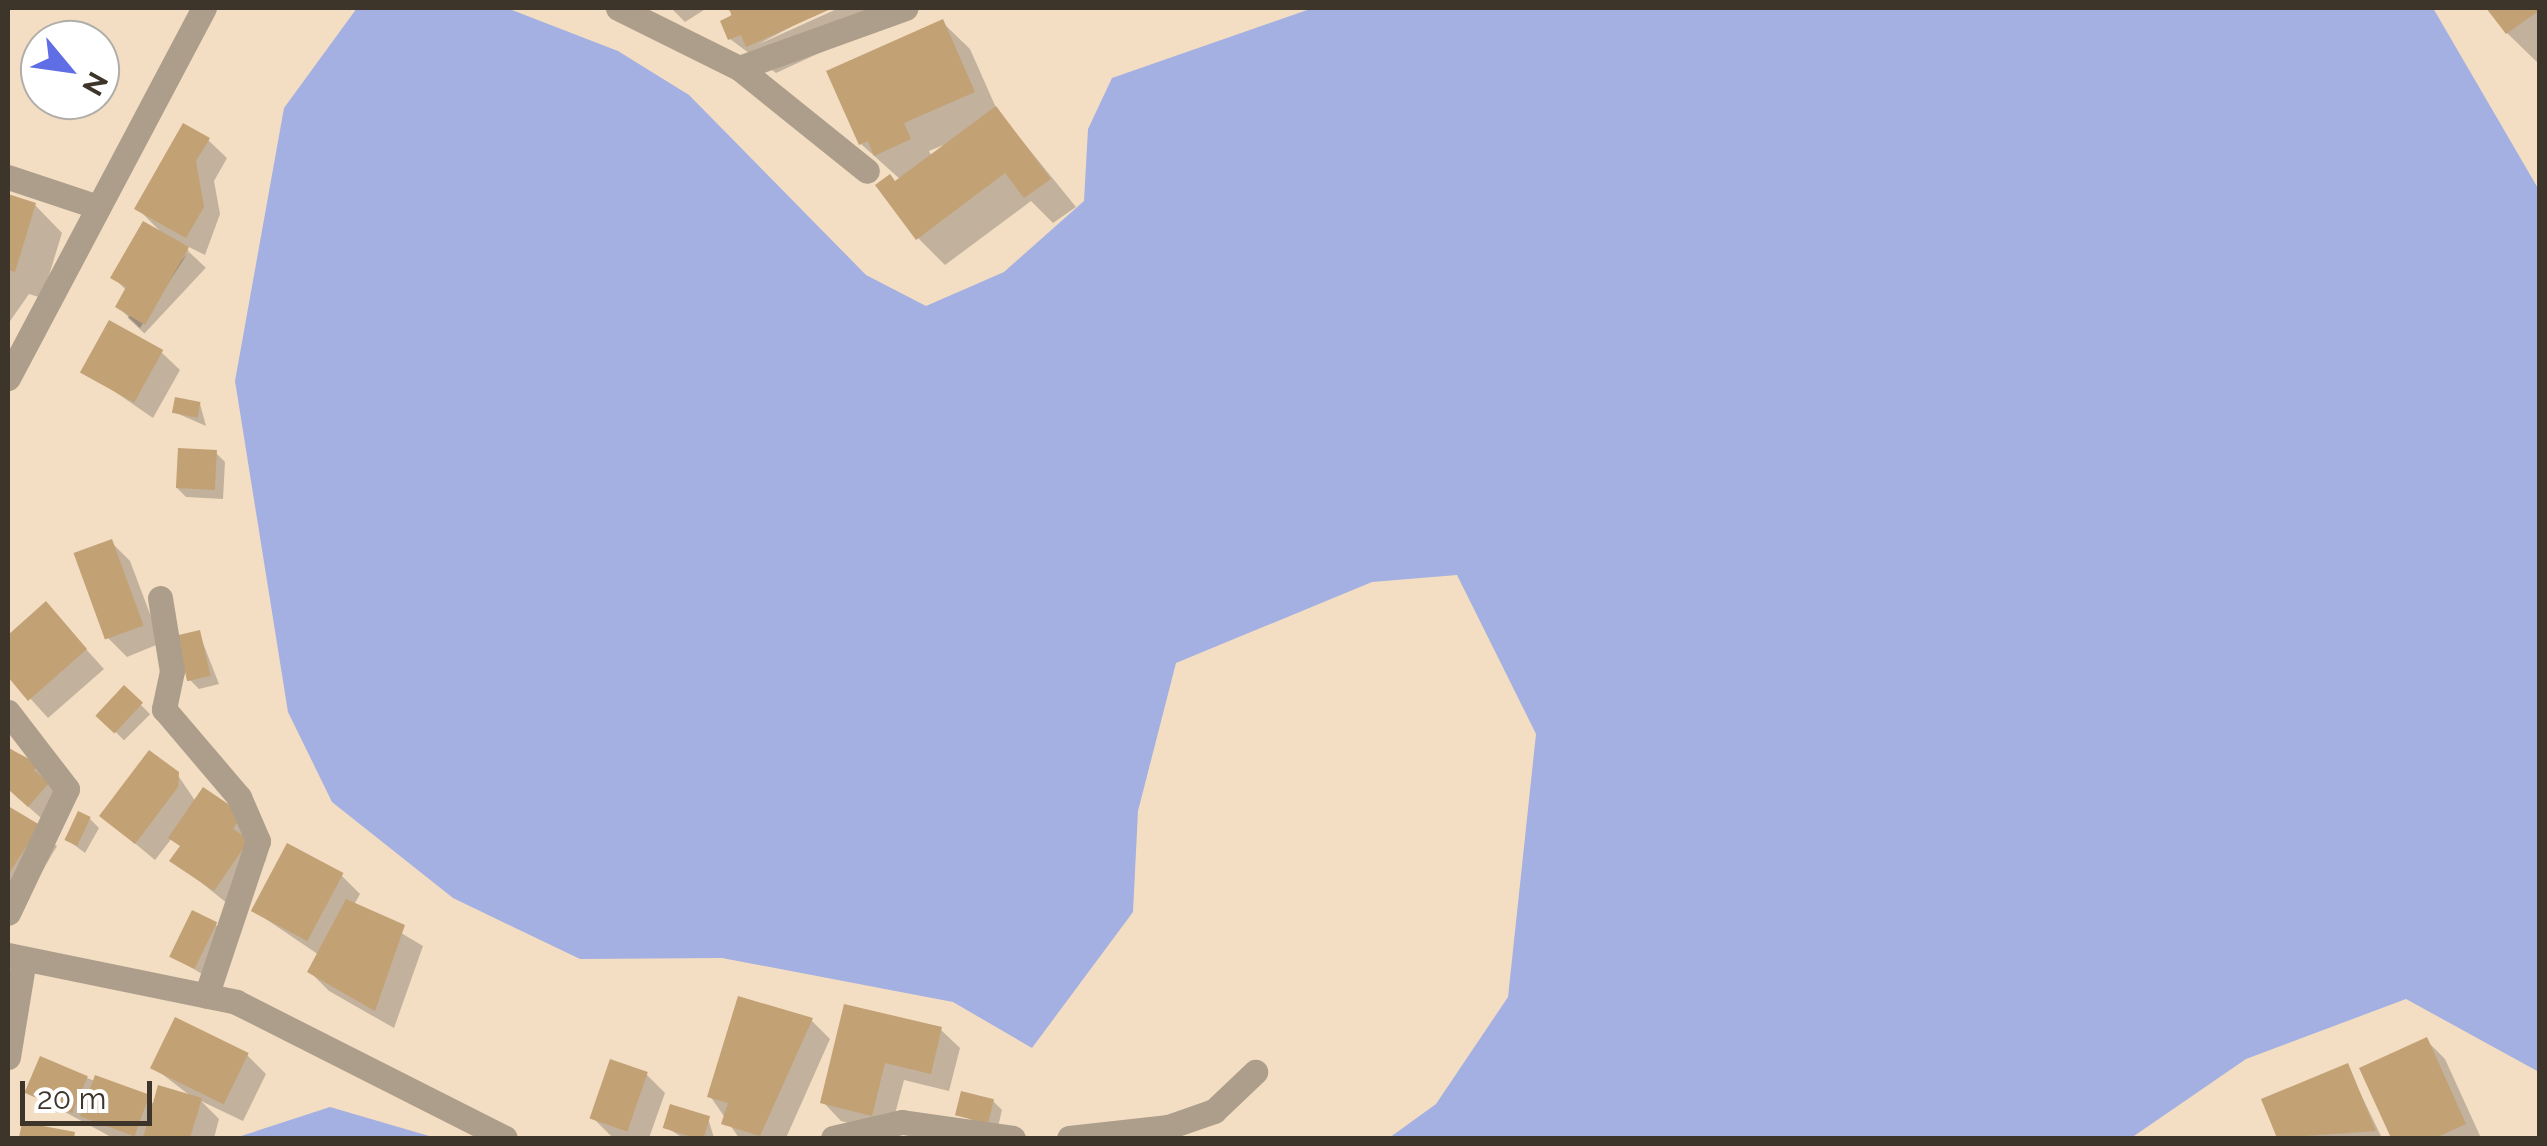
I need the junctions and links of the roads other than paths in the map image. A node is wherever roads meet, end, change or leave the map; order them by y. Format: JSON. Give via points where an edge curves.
{"nodes":[{"id":1,"x":618,"y":8,"type":"edge"},
{"id":2,"x":906,"y":8,"type":"edge"},
{"id":3,"x":196,"y":10,"type":"edge"},
{"id":4,"x":739,"y":68,"type":"junction"},
{"id":5,"x":867,"y":171,"type":"dead end"},
{"id":6,"x":8,"y":177,"type":"edge"},
{"id":7,"x":98,"y":207,"type":"junction"},
{"id":8,"x":8,"y":378,"type":"edge"},
{"id":9,"x":160,"y":598,"type":"dead end"},
{"id":10,"x":8,"y":712,"type":"edge"},
{"id":11,"x":8,"y":913,"type":"edge"},
{"id":12,"x":16,"y":957,"type":"edge"},
{"id":13,"x":206,"y":996,"type":"junction"},
{"id":14,"x":8,"y":1056,"type":"edge"},
{"id":15,"x":1255,"y":1072,"type":"dead end"},
{"id":16,"x":505,"y":1138,"type":"edge"},
{"id":17,"x":833,"y":1138,"type":"edge"},
{"id":18,"x":1013,"y":1138,"type":"edge"},
{"id":19,"x":1069,"y":1138,"type":"edge"}],
"edges":[{"from":1,"to":4,"type":"street"},
{"from":2,"to":4,"type":"street"},
{"from":3,"to":7,"type":"street"},
{"from":4,"to":5,"type":"street"},
{"from":6,"to":7,"type":"street"},
{"from":7,"to":8,"type":"street"},
{"from":9,"to":13,"type":"street","via":[[172,671],[164,709],[239,797],[258,840]]},
{"from":10,"to":11,"type":"street","via":[[67,789]]},
{"from":12,"to":13,"type":"street"},
{"from":12,"to":14,"type":"street"},
{"from":13,"to":16,"type":"street","via":[[266,1014]]},
{"from":15,"to":19,"type":"street","via":[[1214,1110],[1168,1127]]},
{"from":17,"to":18,"type":"street","via":[[902,1122]]}]}
